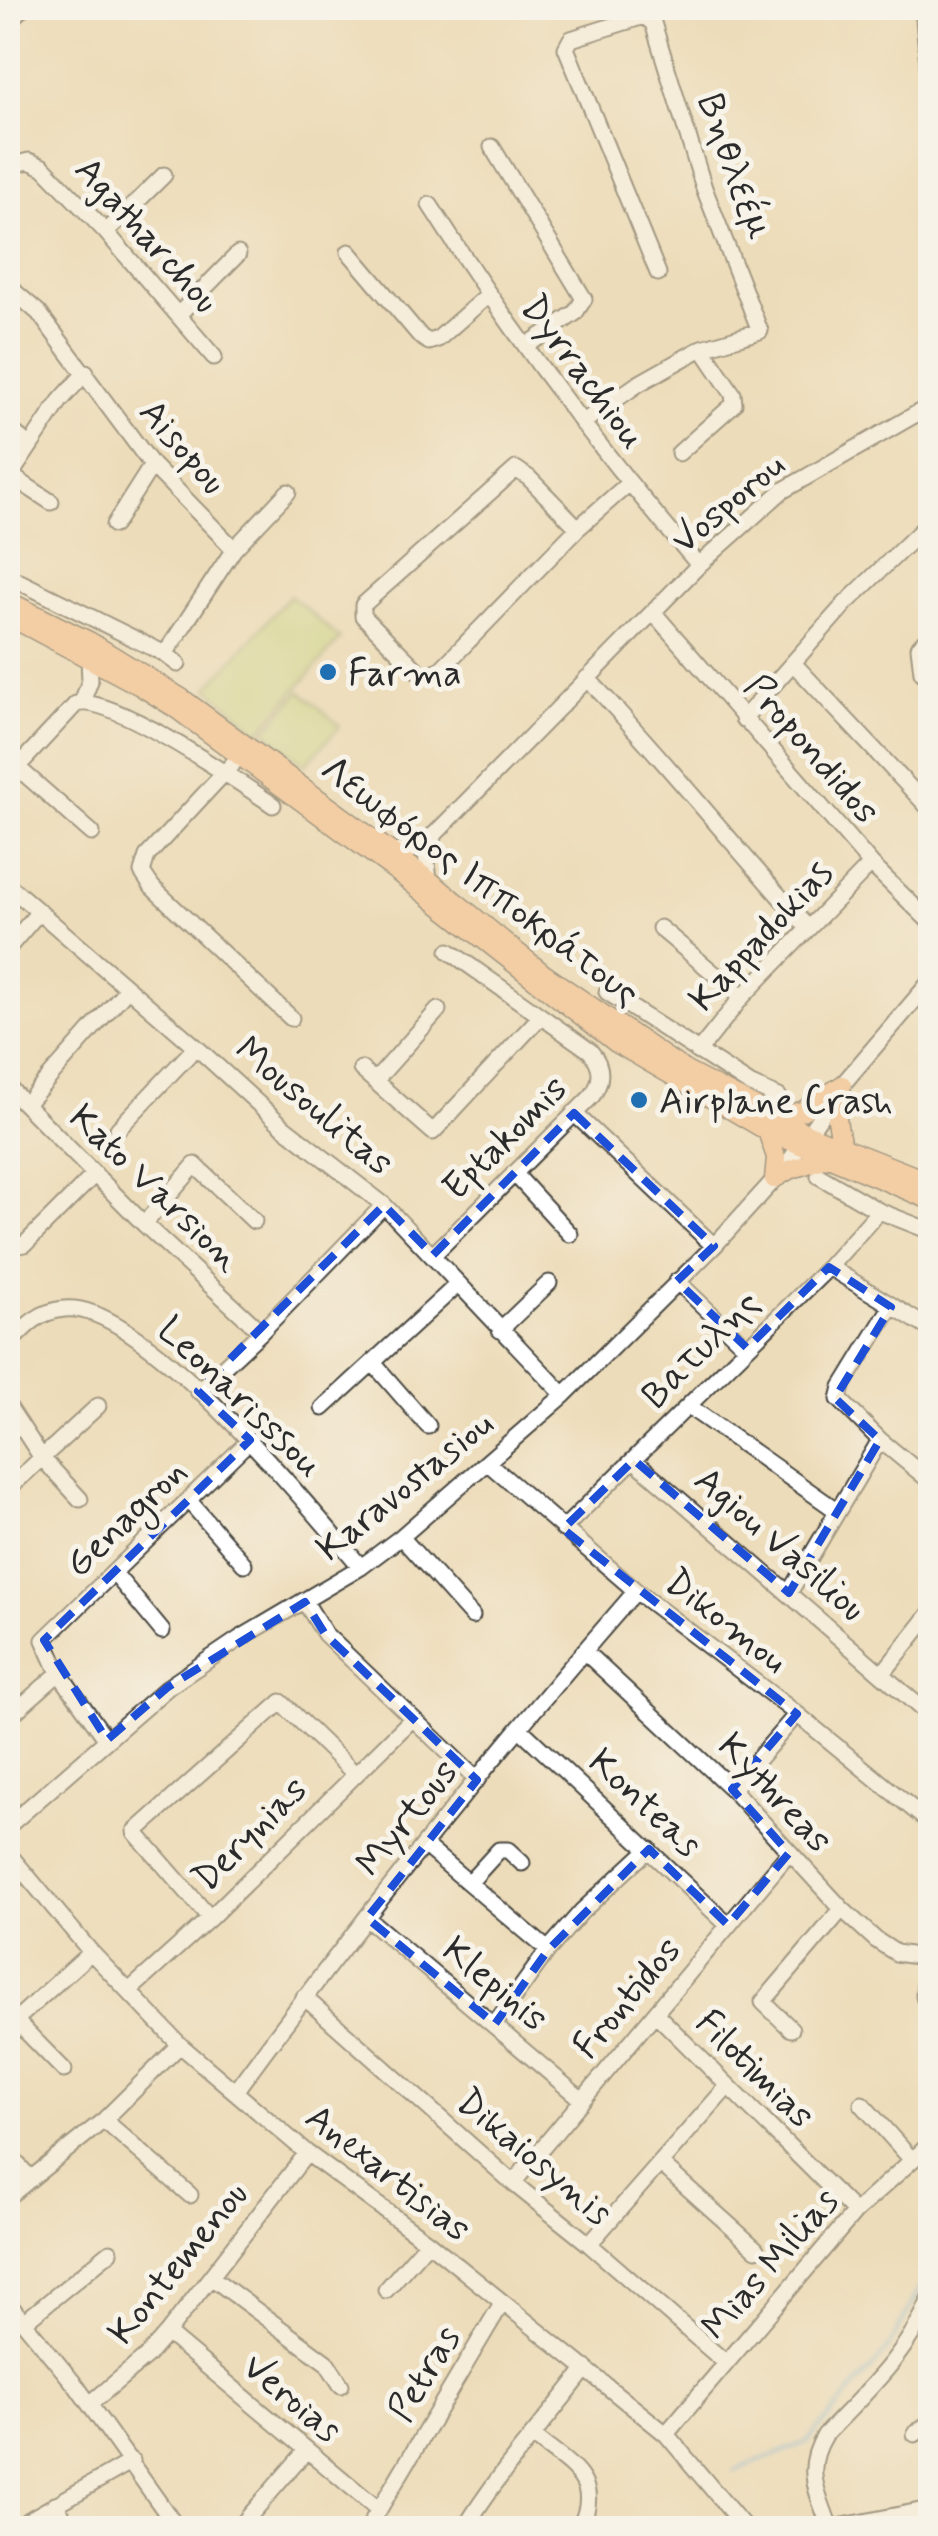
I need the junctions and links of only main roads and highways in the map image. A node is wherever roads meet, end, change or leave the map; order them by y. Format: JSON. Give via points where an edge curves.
{"nodes":[{"id":1,"x":22,"y":8,"type":"edge"},
{"id":2,"x":8,"y":20,"type":"edge"},
{"id":3,"x":8,"y":601,"type":"edge"},
{"id":4,"x":8,"y":616,"type":"edge"},
{"id":5,"x":769,"y":1124,"type":"junction"},
{"id":6,"x":829,"y":1161,"type":"junction"},
{"id":7,"x":930,"y":1182,"type":"edge"},
{"id":8,"x":930,"y":1200,"type":"edge"}],
"edges":[{"from":1,"to":2,"type":"main road"},
{"from":3,"to":5,"type":"main road","name":"Λεωφόρος Ιπποκράτους","via":[[89,640],[183,699],[429,880],[544,974]]},
{"from":4,"to":5,"type":"main road","name":"Λεωφόρος Ιπποκράτους","via":[[175,708],[616,1043]]},
{"from":5,"to":6,"type":"main road","name":"Λεωφόρος Ιπποκράτους"},
{"from":5,"to":6,"type":"main road","via":[[774,1180]]},
{"from":5,"to":6,"type":"main road","via":[[842,1085]]},
{"from":6,"to":7,"type":"main road","name":"Λεωφόρος Ιπποκράτους"},
{"from":6,"to":8,"type":"main road","name":"Λεωφόρος Ιπποκράτους"}]}
